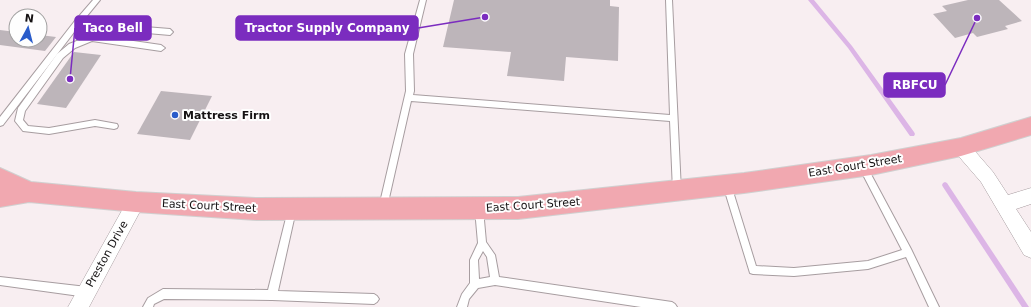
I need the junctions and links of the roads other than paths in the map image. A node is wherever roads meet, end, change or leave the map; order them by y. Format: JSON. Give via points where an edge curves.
{"nodes":[{"id":1,"x":97,"y":0,"type":"edge"},
{"id":2,"x":423,"y":0,"type":"edge"},
{"id":3,"x":669,"y":0,"type":"edge"},
{"id":4,"x":76,"y":24,"type":"junction"},
{"id":5,"x":170,"y":32,"type":"dead end"},
{"id":6,"x":161,"y":48,"type":"dead end"},
{"id":7,"x":408,"y":98,"type":"junction"},
{"id":8,"x":674,"y":118,"type":"junction"},
{"id":9,"x":0,"y":123,"type":"edge"},
{"id":10,"x":114,"y":126,"type":"dead end"},
{"id":11,"x":1031,"y":126,"type":"edge"},
{"id":12,"x":961,"y":147,"type":"junction"},
{"id":13,"x":862,"y":166,"type":"junction"},
{"id":14,"x":0,"y":178,"type":"edge"},
{"id":15,"x":727,"y":185,"type":"junction"},
{"id":16,"x":677,"y":191,"type":"junction"},
{"id":17,"x":29,"y":192,"type":"junction"},
{"id":18,"x":1031,"y":196,"type":"edge"},
{"id":19,"x":0,"y":197,"type":"edge"},
{"id":20,"x":136,"y":202,"type":"junction"},
{"id":21,"x":1005,"y":204,"type":"junction"},
{"id":22,"x":479,"y":208,"type":"junction"},
{"id":23,"x":292,"y":210,"type":"junction"},
{"id":24,"x":382,"y":210,"type":"junction"},
{"id":25,"x":482,"y":243,"type":"junction"},
{"id":26,"x":1031,"y":249,"type":"edge"},
{"id":27,"x":908,"y":252,"type":"junction"},
{"id":28,"x":0,"y":281,"type":"edge"},
{"id":29,"x":495,"y":281,"type":"junction"},
{"id":30,"x":475,"y":284,"type":"junction"},
{"id":31,"x":272,"y":295,"type":"junction"},
{"id":32,"x":374,"y":299,"type":"dead end"},
{"id":33,"x":83,"y":300,"type":"edge"},
{"id":34,"x":148,"y":307,"type":"edge"},
{"id":35,"x":462,"y":307,"type":"edge"},
{"id":36,"x":672,"y":307,"type":"edge"},
{"id":37,"x":934,"y":307,"type":"edge"}],
"edges":[{"from":1,"to":4,"type":"lane"},
{"from":2,"to":7,"type":"lane","via":[[409,54]]},
{"from":3,"to":8,"type":"lane"},
{"from":4,"to":5,"type":"lane"},
{"from":4,"to":9,"type":"lane"},
{"from":6,"to":10,"type":"lane","via":[[92,38],[72,46],[60,56],[21,110],[19,121],[26,129],[49,131],[95,123]]},
{"from":7,"to":8,"type":"lane"},
{"from":7,"to":24,"type":"lane"},
{"from":8,"to":16,"type":"lane"},
{"from":11,"to":12,"type":"main road","name":"East Court Street"},
{"from":12,"to":13,"type":"main road","name":"East Court Street"},
{"from":12,"to":21,"type":"street","via":[[987,177]]},
{"from":13,"to":15,"type":"main road","name":"East Court Street"},
{"from":13,"to":27,"type":"lane"},
{"from":14,"to":17,"type":"main road","name":"East Court Street"},
{"from":15,"to":16,"type":"main road","name":"East Court Street"},
{"from":15,"to":27,"type":"lane","via":[[753,270],[794,272],[868,265]]},
{"from":16,"to":22,"type":"main road","name":"East Court Street","via":[[518,208]]},
{"from":17,"to":19,"type":"main road","name":"East Court Street"},
{"from":17,"to":20,"type":"main road","name":"East Court Street"},
{"from":18,"to":21,"type":"street"},
{"from":20,"to":23,"type":"main road","name":"East Court Street"},
{"from":20,"to":33,"type":"street","name":"Preston Drive"},
{"from":21,"to":26,"type":"street"},
{"from":22,"to":24,"type":"main road","name":"East Court Street"},
{"from":22,"to":25,"type":"lane"},
{"from":23,"to":24,"type":"main road","name":"East Court Street"},
{"from":23,"to":31,"type":"lane"},
{"from":25,"to":29,"type":"lane","via":[[491,255]]},
{"from":25,"to":30,"type":"lane","via":[[474,260]]},
{"from":27,"to":37,"type":"lane"},
{"from":28,"to":33,"type":"lane"},
{"from":29,"to":30,"type":"lane"},
{"from":29,"to":36,"type":"lane"},
{"from":30,"to":35,"type":"lane","via":[[465,297]]},
{"from":31,"to":32,"type":"lane"},
{"from":31,"to":34,"type":"lane","via":[[163,294]]}]}
